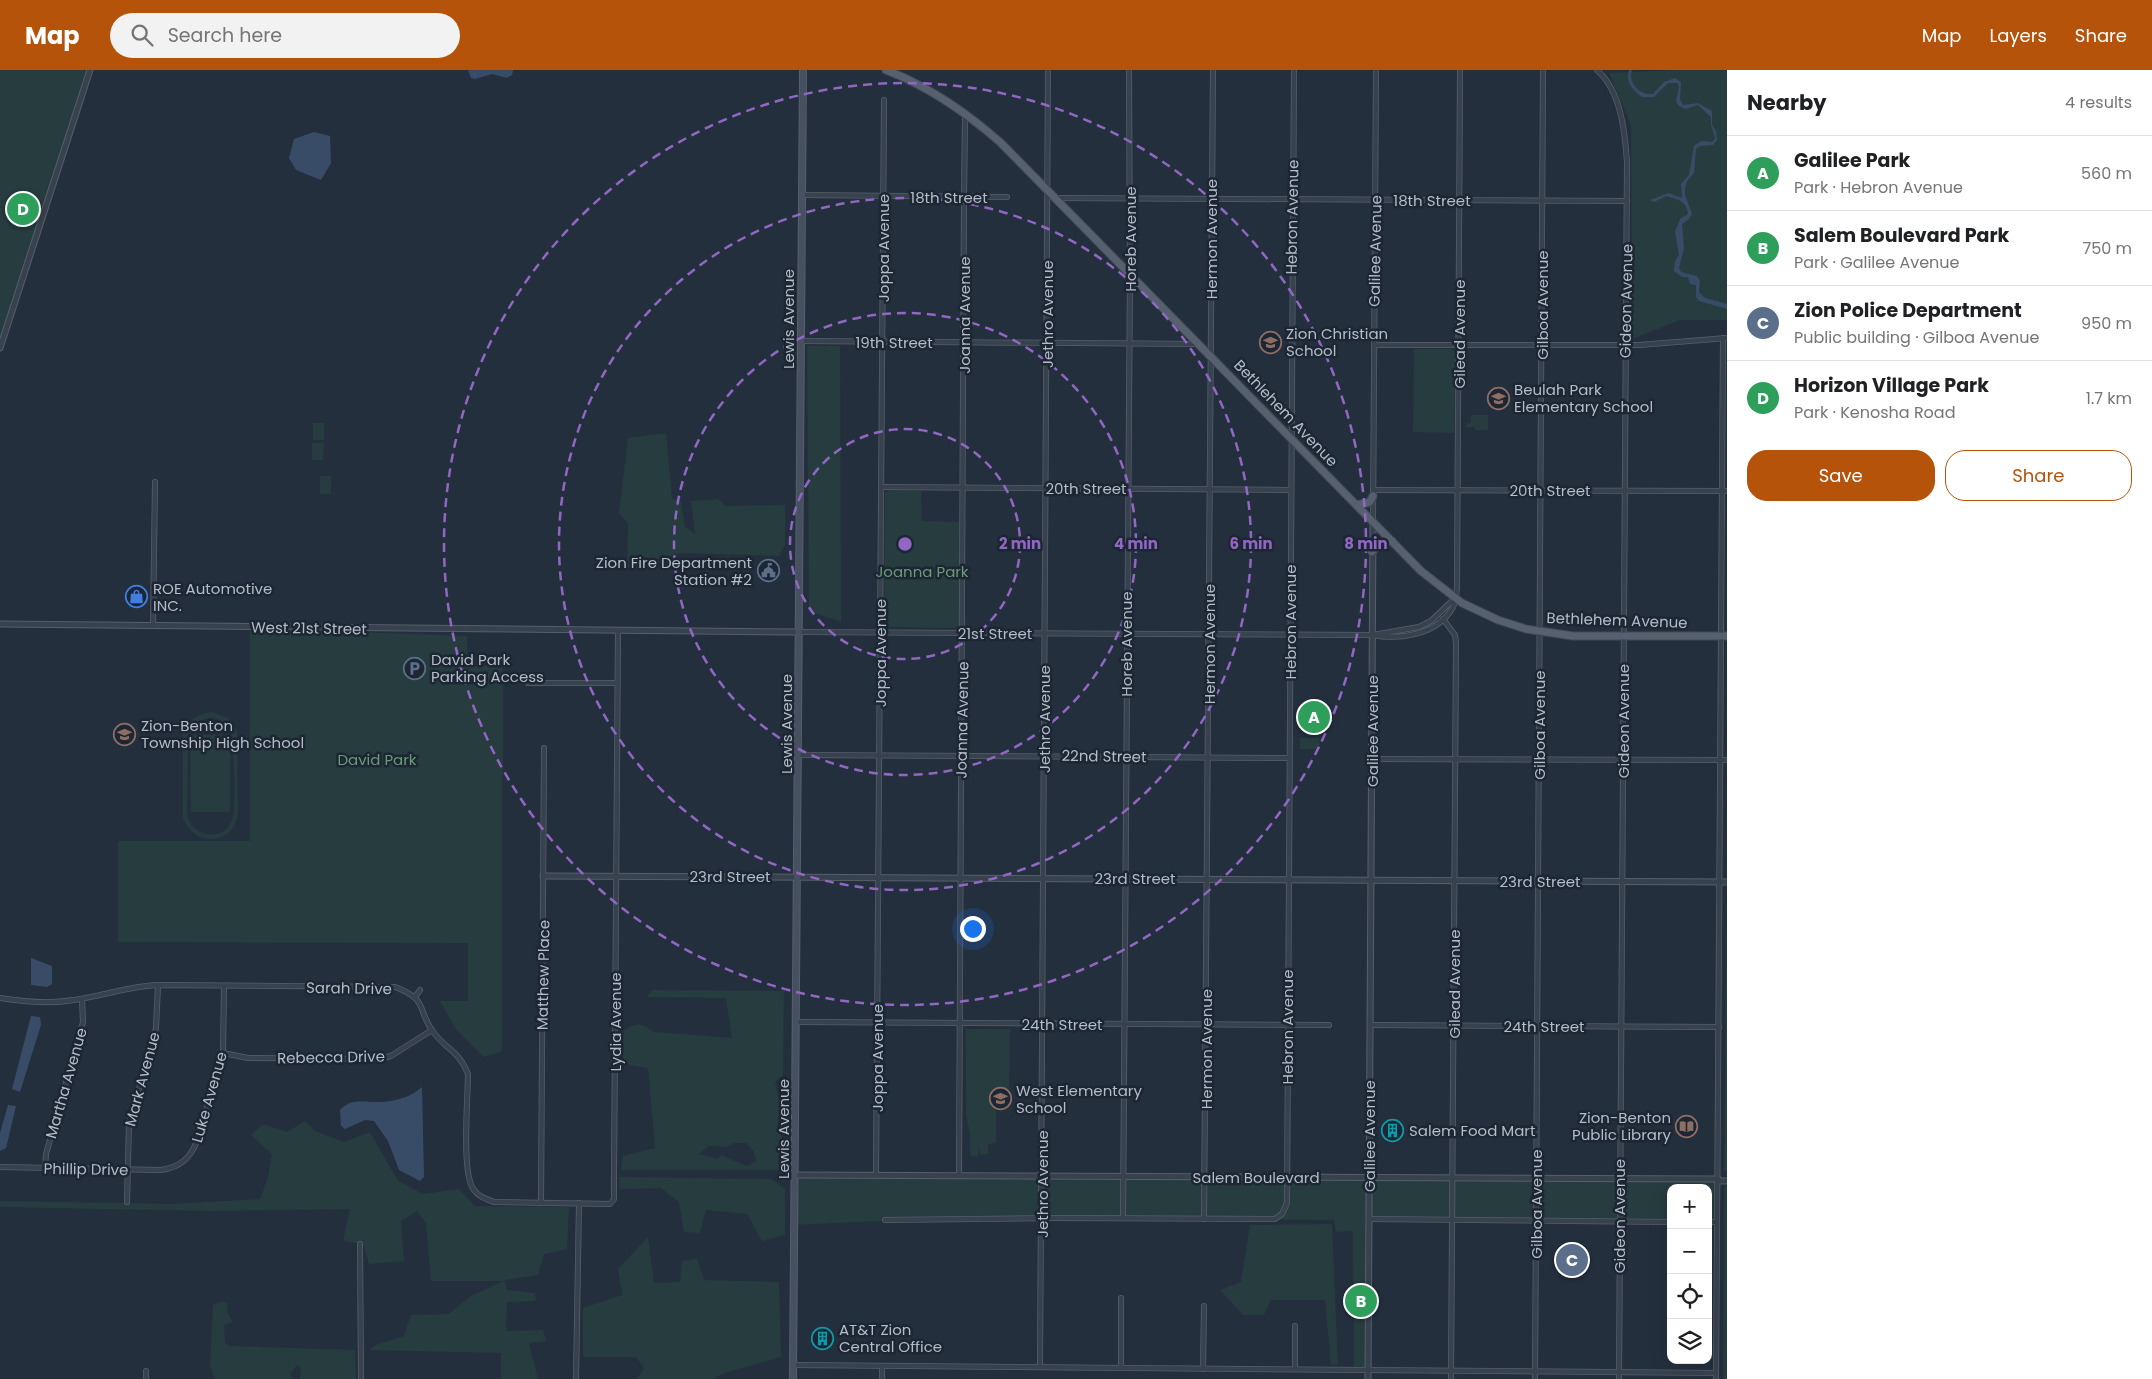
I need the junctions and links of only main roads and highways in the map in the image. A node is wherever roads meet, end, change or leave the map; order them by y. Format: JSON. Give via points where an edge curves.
{"nodes":[{"id":1,"x":803,"y":70,"type":"edge"},
{"id":2,"x":886,"y":70,"type":"edge"},
{"id":3,"x":1373,"y":493,"type":"road end"},
{"id":4,"x":1357,"y":505,"type":"junction"},
{"id":5,"x":1392,"y":541,"type":"junction"},
{"id":6,"x":1372,"y":552,"type":"road end"},
{"id":7,"x":1724,"y":636,"type":"edge"},
{"id":8,"x":793,"y":1379,"type":"edge"}],
"edges":[{"from":1,"to":8,"type":"main road","name":"Lewis Avenue"},
{"from":2,"to":4,"type":"main road","name":"Bethlehem Avenue","via":[[925,87],[967,114],[1001,143]]},
{"from":3,"to":4,"type":"main road","via":[[1370,502]]},
{"from":4,"to":5,"type":"main road","name":"Bethlehem Avenue"},
{"from":5,"to":6,"type":"main road","via":[[1380,543]]},
{"from":5,"to":7,"type":"main road","name":"Bethlehem Avenue","via":[[1455,598],[1498,620],[1540,632],[1573,636]]}]}
